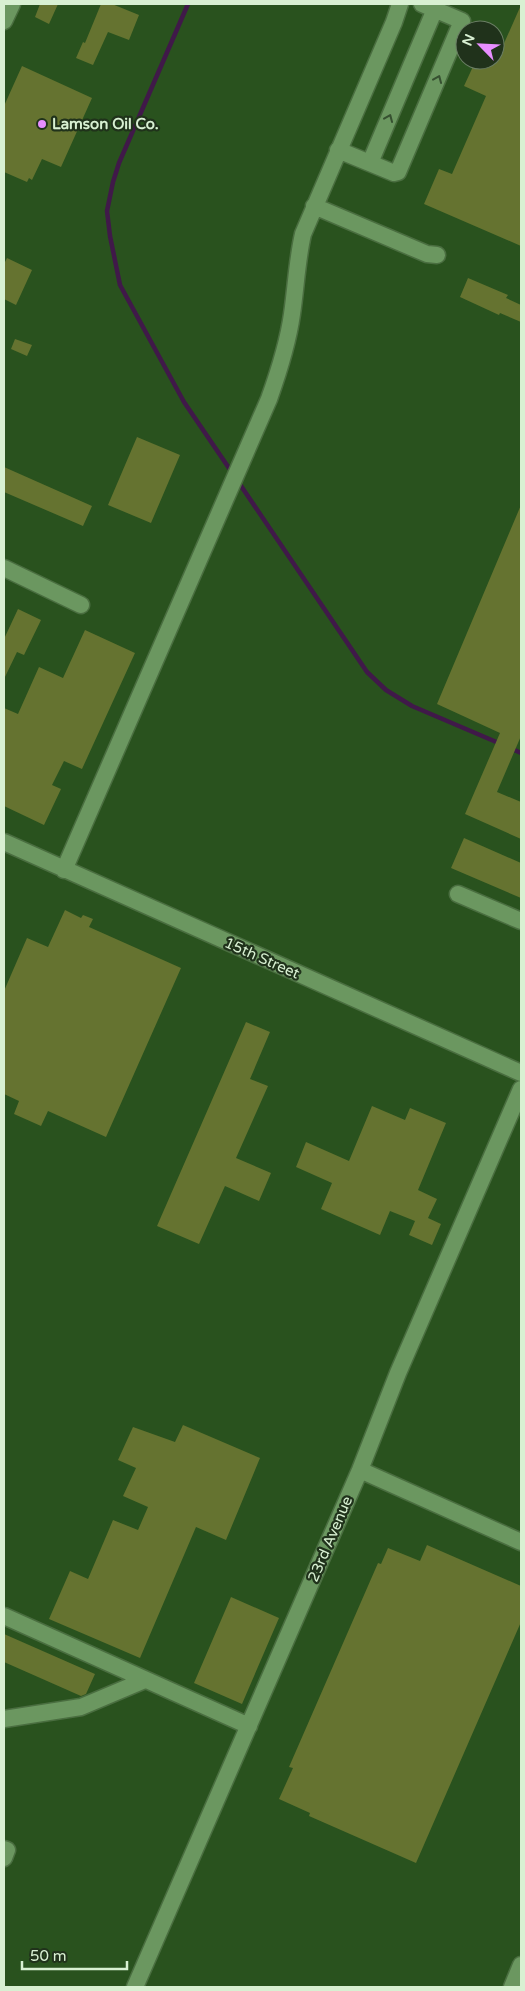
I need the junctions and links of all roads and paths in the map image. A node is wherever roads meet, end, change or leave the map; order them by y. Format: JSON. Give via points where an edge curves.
{"nodes":[{"id":1,"x":12,"y":4,"type":"edge"},
{"id":2,"x":400,"y":4,"type":"edge"},
{"id":3,"x":428,"y":6,"type":"edge"},
{"id":4,"x":4,"y":21,"type":"edge"},
{"id":5,"x":338,"y":150,"type":"junction"},
{"id":6,"x":370,"y":163,"type":"junction"},
{"id":7,"x":314,"y":206,"type":"junction"},
{"id":8,"x":437,"y":255,"type":"dead end"},
{"id":9,"x":4,"y":568,"type":"edge"},
{"id":10,"x":81,"y":605,"type":"dead end"},
{"id":11,"x":5,"y":845,"type":"edge"},
{"id":12,"x":64,"y":870,"type":"junction"},
{"id":13,"x":458,"y":894,"type":"dead end"},
{"id":14,"x":521,"y":921,"type":"edge"},
{"id":15,"x":521,"y":1073,"type":"edge"},
{"id":16,"x":521,"y":1090,"type":"edge"},
{"id":17,"x":360,"y":1470,"type":"junction"},
{"id":18,"x":521,"y":1542,"type":"edge"},
{"id":19,"x":4,"y":1616,"type":"edge"},
{"id":20,"x":145,"y":1680,"type":"junction"},
{"id":21,"x":4,"y":1719,"type":"edge"},
{"id":22,"x":249,"y":1726,"type":"junction"},
{"id":23,"x":521,"y":1965,"type":"edge"},
{"id":24,"x":135,"y":1987,"type":"edge"},
{"id":25,"x":512,"y":1987,"type":"edge"}],
"edges":[{"from":1,"to":4,"type":"street"},
{"from":2,"to":5,"type":"street"},
{"from":6,"to":3,"type":"street","one_way":true},
{"from":6,"to":3,"type":"street","one_way":true,"via":[[398,172],[462,21]]},
{"from":5,"to":6,"type":"street"},
{"from":5,"to":7,"type":"street"},
{"from":7,"to":8,"type":"street","via":[[427,254]]},
{"from":7,"to":12,"type":"street","via":[[298,256],[292,314],[280,371]]},
{"from":9,"to":10,"type":"street"},
{"from":11,"to":12,"type":"street","name":"15th Street"},
{"from":12,"to":15,"type":"street","name":"15th Street"},
{"from":13,"to":14,"type":"street"},
{"from":16,"to":17,"type":"street","name":"23rd Avenue","via":[[398,1373]]},
{"from":17,"to":18,"type":"street"},
{"from":17,"to":22,"type":"street","name":"23rd Avenue"},
{"from":19,"to":20,"type":"street"},
{"from":20,"to":21,"type":"street","via":[[81,1707]]},
{"from":20,"to":22,"type":"street"},
{"from":22,"to":24,"type":"street","name":"23rd Avenue"},
{"from":23,"to":25,"type":"street"}]}
